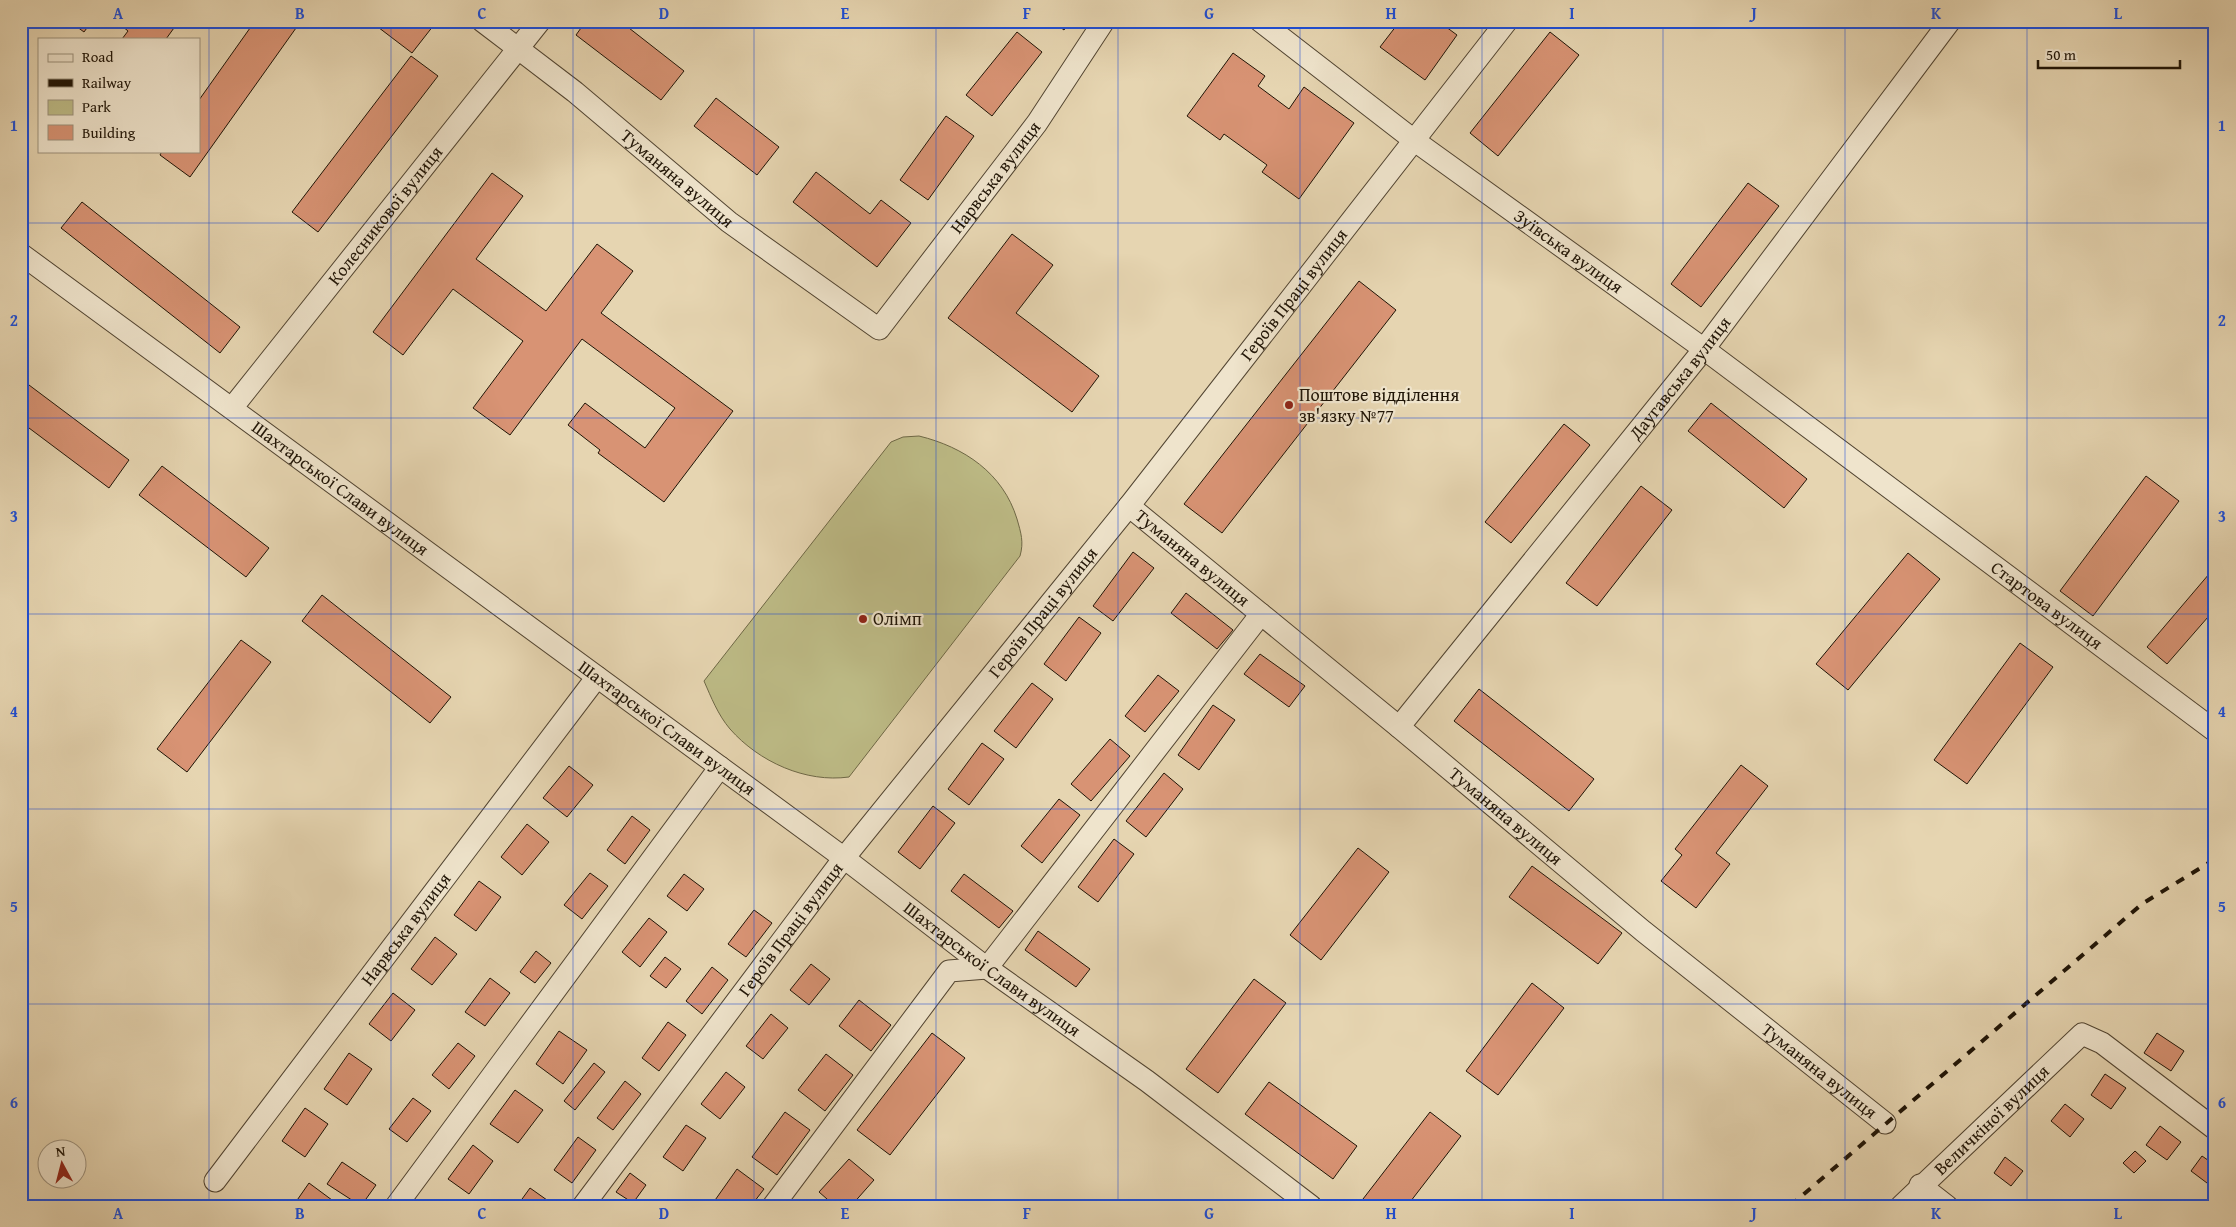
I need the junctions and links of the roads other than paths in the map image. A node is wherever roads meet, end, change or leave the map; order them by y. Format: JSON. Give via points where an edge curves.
{"nodes":[{"id":1,"x":482,"y":21,"type":"edge"},
{"id":2,"x":540,"y":21,"type":"edge"},
{"id":3,"x":1104,"y":21,"type":"edge"},
{"id":4,"x":1260,"y":21,"type":"edge"},
{"id":5,"x":1507,"y":21,"type":"edge"},
{"id":6,"x":1950,"y":21,"type":"edge"},
{"id":7,"x":519,"y":50,"type":"junction"},
{"id":8,"x":1414,"y":141,"type":"junction"},
{"id":9,"x":21,"y":254,"type":"edge"},
{"id":10,"x":879,"y":329,"type":"joint"},
{"id":11,"x":1704,"y":349,"type":"junction"},
{"id":12,"x":232,"y":408,"type":"junction"},
{"id":13,"x":1879,"y":480,"type":"joint"},
{"id":14,"x":1129,"y":506,"type":"junction"},
{"id":15,"x":1261,"y":614,"type":"junction"},
{"id":16,"x":597,"y":677,"type":"junction"},
{"id":17,"x":1399,"y":727,"type":"junction"},
{"id":18,"x":2215,"y":731,"type":"edge"},
{"id":19,"x":720,"y":767,"type":"junction"},
{"id":20,"x":844,"y":858,"type":"junction"},
{"id":21,"x":987,"y":968,"type":"junction"},
{"id":22,"x":1885,"y":1123,"type":"dead end"},
{"id":23,"x":2215,"y":1129,"type":"edge"},
{"id":24,"x":216,"y":1181,"type":"dead end"},
{"id":25,"x":1920,"y":1185,"type":"junction"},
{"id":26,"x":396,"y":1206,"type":"edge"},
{"id":27,"x":583,"y":1206,"type":"edge"},
{"id":28,"x":773,"y":1206,"type":"edge"},
{"id":29,"x":1311,"y":1206,"type":"edge"},
{"id":30,"x":1901,"y":1206,"type":"edge"},
{"id":31,"x":1947,"y":1206,"type":"edge"}],
"edges":[{"from":1,"to":7,"type":"street","name":"Туманяна вулиця"},
{"from":2,"to":7,"type":"street","name":"Колесникової вулиця"},
{"from":3,"to":10,"type":"street","name":"Нарвська вулиця","via":[[1037,123]]},
{"from":4,"to":8,"type":"street","name":"Зуївська вулиця"},
{"from":5,"to":8,"type":"street","name":"Героїв Праці вулиця"},
{"from":6,"to":11,"type":"street","name":"Даугавська вулиця"},
{"from":7,"to":10,"type":"street","name":"Туманяна вулиця","via":[[729,222]]},
{"from":7,"to":12,"type":"street","name":"Колесникової вулиця"},
{"from":8,"to":11,"type":"street","name":"Зуївська вулиця"},
{"from":8,"to":14,"type":"street","name":"Героїв Праці вулиця"},
{"from":9,"to":12,"type":"street","name":"Шахтарської Слави вулиця"},
{"from":11,"to":13,"type":"street","name":"Зуївська вулиця"},
{"from":11,"to":17,"type":"street","name":"Даугавська вулиця"},
{"from":12,"to":16,"type":"street","name":"Шахтарської Слави вулиця"},
{"from":13,"to":18,"type":"street","name":"Стартова вулиця"},
{"from":14,"to":15,"type":"street","name":"Туманяна вулиця"},
{"from":14,"to":20,"type":"street","name":"Героїв Праці вулиця"},
{"from":15,"to":17,"type":"street","name":"Туманяна вулиця"},
{"from":15,"to":21,"type":"street"},
{"from":16,"to":19,"type":"street","name":"Шахтарської Слави вулиця"},
{"from":16,"to":24,"type":"street","name":"Нарвська вулиця"},
{"from":17,"to":22,"type":"street","name":"Туманяна вулиця","via":[[1643,931]]},
{"from":19,"to":20,"type":"street","name":"Шахтарської Слави вулиця"},
{"from":19,"to":26,"type":"street"},
{"from":20,"to":21,"type":"street","name":"Шахтарської Слави вулиця"},
{"from":20,"to":27,"type":"street","name":"Героїв Праці вулиця"},
{"from":21,"to":28,"type":"street","via":[[949,971]]},
{"from":21,"to":29,"type":"street","name":"Шахтарської Слави вулиця","via":[[1147,1081]]},
{"from":23,"to":25,"type":"street","name":"Величкіної вулиця","via":[[2102,1043],[2082,1034]]},
{"from":25,"to":30,"type":"street","name":"Величкіної вулиця"},
{"from":25,"to":31,"type":"street"}]}
